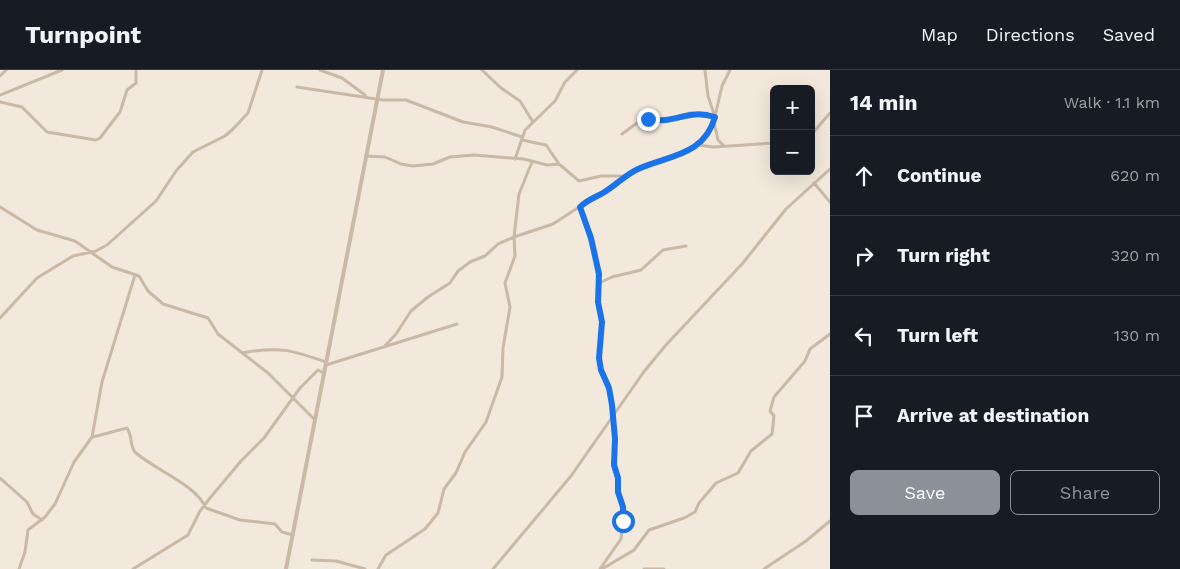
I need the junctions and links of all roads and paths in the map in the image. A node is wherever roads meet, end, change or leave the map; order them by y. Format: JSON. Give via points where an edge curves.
{"nodes":[{"id":1,"x":6,"y":70,"type":"edge"},
{"id":2,"x":62,"y":70,"type":"edge"},
{"id":3,"x":136,"y":70,"type":"edge"},
{"id":4,"x":262,"y":70,"type":"edge"},
{"id":5,"x":320,"y":70,"type":"edge"},
{"id":6,"x":383,"y":70,"type":"edge"},
{"id":7,"x":482,"y":70,"type":"edge"},
{"id":8,"x":577,"y":70,"type":"edge"},
{"id":9,"x":706,"y":70,"type":"edge"},
{"id":10,"x":730,"y":70,"type":"edge"},
{"id":11,"x":0,"y":76,"type":"edge"},
{"id":12,"x":297,"y":87,"type":"dead end"},
{"id":13,"x":0,"y":95,"type":"edge"},
{"id":14,"x":368,"y":97,"type":"junction"},
{"id":15,"x":378,"y":99,"type":"junction"},
{"id":16,"x":383,"y":100,"type":"junction"},
{"id":17,"x":0,"y":102,"type":"edge"},
{"id":18,"x":376,"y":106,"type":"junction"},
{"id":19,"x":830,"y":113,"type":"edge"},
{"id":20,"x":715,"y":119,"type":"junction"},
{"id":21,"x":532,"y":122,"type":"junction"},
{"id":22,"x":815,"y":130,"type":"edge"},
{"id":23,"x":622,"y":134,"type":"dead end"},
{"id":24,"x":522,"y":138,"type":"junction"},
{"id":25,"x":770,"y":142,"type":"edge"},
{"id":26,"x":697,"y":145,"type":"junction"},
{"id":27,"x":726,"y":145,"type":"junction"},
{"id":28,"x":366,"y":156,"type":"junction"},
{"id":29,"x":515,"y":159,"type":"junction"},
{"id":30,"x":532,"y":162,"type":"junction"},
{"id":31,"x":559,"y":164,"type":"junction"},
{"id":32,"x":830,"y":169,"type":"edge"},
{"id":33,"x":627,"y":175,"type":"junction"},
{"id":34,"x":814,"y":183,"type":"junction"},
{"id":35,"x":830,"y":202,"type":"edge"},
{"id":36,"x":0,"y":207,"type":"edge"},
{"id":37,"x":580,"y":207,"type":"junction"},
{"id":38,"x":514,"y":237,"type":"junction"},
{"id":39,"x":686,"y":246,"type":"dead end"},
{"id":40,"x":89,"y":252,"type":"junction"},
{"id":41,"x":135,"y":275,"type":"junction"},
{"id":42,"x":599,"y":283,"type":"junction"},
{"id":43,"x":0,"y":318,"type":"edge"},
{"id":44,"x":457,"y":324,"type":"dead end"},
{"id":45,"x":830,"y":334,"type":"edge"},
{"id":46,"x":384,"y":347,"type":"junction"},
{"id":47,"x":242,"y":353,"type":"junction"},
{"id":48,"x":326,"y":364,"type":"junction"},
{"id":49,"x":324,"y":373,"type":"junction"},
{"id":50,"x":293,"y":398,"type":"junction"},
{"id":51,"x":613,"y":416,"type":"junction"},
{"id":52,"x":315,"y":421,"type":"junction"},
{"id":53,"x":92,"y":437,"type":"junction"},
{"id":54,"x":0,"y":478,"type":"edge"},
{"id":55,"x":204,"y":506,"type":"junction"},
{"id":56,"x":42,"y":520,"type":"junction"},
{"id":57,"x":830,"y":521,"type":"edge"},
{"id":58,"x":293,"y":535,"type":"junction"},
{"id":59,"x":312,"y":560,"type":"dead end"},
{"id":60,"x":19,"y":569,"type":"edge"},
{"id":61,"x":133,"y":569,"type":"edge"},
{"id":62,"x":286,"y":569,"type":"edge"},
{"id":63,"x":364,"y":569,"type":"edge"},
{"id":64,"x":378,"y":569,"type":"edge"},
{"id":65,"x":493,"y":569,"type":"edge"},
{"id":66,"x":601,"y":569,"type":"edge"},
{"id":67,"x":644,"y":569,"type":"edge"},
{"id":68,"x":664,"y":569,"type":"edge"},
{"id":69,"x":764,"y":569,"type":"edge"}],
"edges":[{"from":1,"to":11,"type":"street"},
{"from":2,"to":13,"type":"street"},
{"from":3,"to":17,"type":"street","via":[[136,83],[125,93],[120,112],[96,140],[47,132],[22,107]]},
{"from":4,"to":40,"type":"street","via":[[250,109],[241,121],[225,136],[193,152],[142,216],[107,245]]},
{"from":5,"to":14,"type":"street","via":[[342,78]]},
{"from":6,"to":15,"type":"street"},
{"from":7,"to":21,"type":"street","via":[[520,101]]},
{"from":8,"to":21,"type":"street","via":[[565,82],[555,101]]},
{"from":9,"to":20,"type":"street","via":[[708,96]]},
{"from":10,"to":20,"type":"street","via":[[722,86]]},
{"from":12,"to":14,"type":"street"},
{"from":14,"to":15,"type":"street"},
{"from":15,"to":16,"type":"street"},
{"from":15,"to":18,"type":"street"},
{"from":16,"to":18,"type":"street"},
{"from":16,"to":24,"type":"street","via":[[406,100],[463,122],[492,127]]},
{"from":18,"to":28,"type":"street"},
{"from":19,"to":22,"type":"street"},
{"from":20,"to":23,"type":"street","via":[[689,113],[673,120],[641,120]]},
{"from":20,"to":26,"type":"street"},
{"from":20,"to":27,"type":"street","via":[[718,140]]},
{"from":21,"to":24,"type":"street"},
{"from":24,"to":29,"type":"street"},
{"from":24,"to":31,"type":"street","via":[[546,145]]},
{"from":25,"to":27,"type":"street"},
{"from":26,"to":27,"type":"street"},
{"from":26,"to":33,"type":"street","via":[[684,154],[652,163]]},
{"from":28,"to":29,"type":"street","via":[[385,157],[413,166],[434,164],[455,156]]},
{"from":28,"to":48,"type":"street"},
{"from":29,"to":30,"type":"street"},
{"from":30,"to":31,"type":"street"},
{"from":30,"to":38,"type":"street","via":[[519,194]]},
{"from":31,"to":33,"type":"street","via":[[582,182],[601,176]]},
{"from":32,"to":34,"type":"street"},
{"from":33,"to":37,"type":"street"},
{"from":34,"to":35,"type":"street"},
{"from":34,"to":51,"type":"street","via":[[786,209],[742,264],[675,335]]},
{"from":36,"to":40,"type":"street","via":[[37,230],[75,241]]},
{"from":37,"to":38,"type":"street","via":[[548,227]]},
{"from":37,"to":42,"type":"street","via":[[591,238]]},
{"from":38,"to":46,"type":"street","via":[[458,271],[450,283],[411,312]]},
{"from":38,"to":64,"type":"street","via":[[514,261],[505,283],[510,307],[502,348],[502,374],[485,426],[465,452],[456,473],[444,489],[441,506],[433,520],[415,537],[386,555]]},
{"from":39,"to":42,"type":"street","via":[[663,250],[643,269]]},
{"from":40,"to":41,"type":"street","via":[[121,272]]},
{"from":40,"to":43,"type":"street","via":[[73,256],[38,278]]},
{"from":41,"to":47,"type":"street","via":[[162,304],[208,318],[218,334]]},
{"from":41,"to":53,"type":"street","via":[[102,382]]},
{"from":42,"to":51,"type":"street","via":[[602,322],[599,358],[609,388]]},
{"from":44,"to":46,"type":"street"},
{"from":45,"to":66,"type":"street","via":[[813,346],[805,361],[774,397],[770,410],[774,416],[772,434],[751,451],[742,469],[716,483],[695,512],[649,530],[634,550]]},
{"from":46,"to":48,"type":"street"},
{"from":47,"to":48,"type":"street","via":[[266,348],[284,349]]},
{"from":47,"to":50,"type":"street"},
{"from":48,"to":49,"type":"street"},
{"from":49,"to":50,"type":"street","via":[[318,370]]},
{"from":49,"to":52,"type":"street"},
{"from":50,"to":52,"type":"street"},
{"from":50,"to":55,"type":"street","via":[[264,438]]},
{"from":51,"to":65,"type":"street","via":[[571,476]]},
{"from":51,"to":66,"type":"street","via":[[614,465],[624,512],[621,539]]},
{"from":52,"to":58,"type":"street"},
{"from":53,"to":55,"type":"street","via":[[127,428],[135,453],[182,483]]},
{"from":53,"to":56,"type":"street","via":[[74,462],[55,504]]},
{"from":54,"to":56,"type":"street"},
{"from":55,"to":58,"type":"street","via":[[240,520],[274,524],[282,532]]},
{"from":55,"to":61,"type":"street","via":[[188,535]]},
{"from":56,"to":60,"type":"street","via":[[28,530]]},
{"from":57,"to":69,"type":"street"},
{"from":58,"to":62,"type":"street"},
{"from":59,"to":63,"type":"street"},
{"from":67,"to":68,"type":"street"}]}
